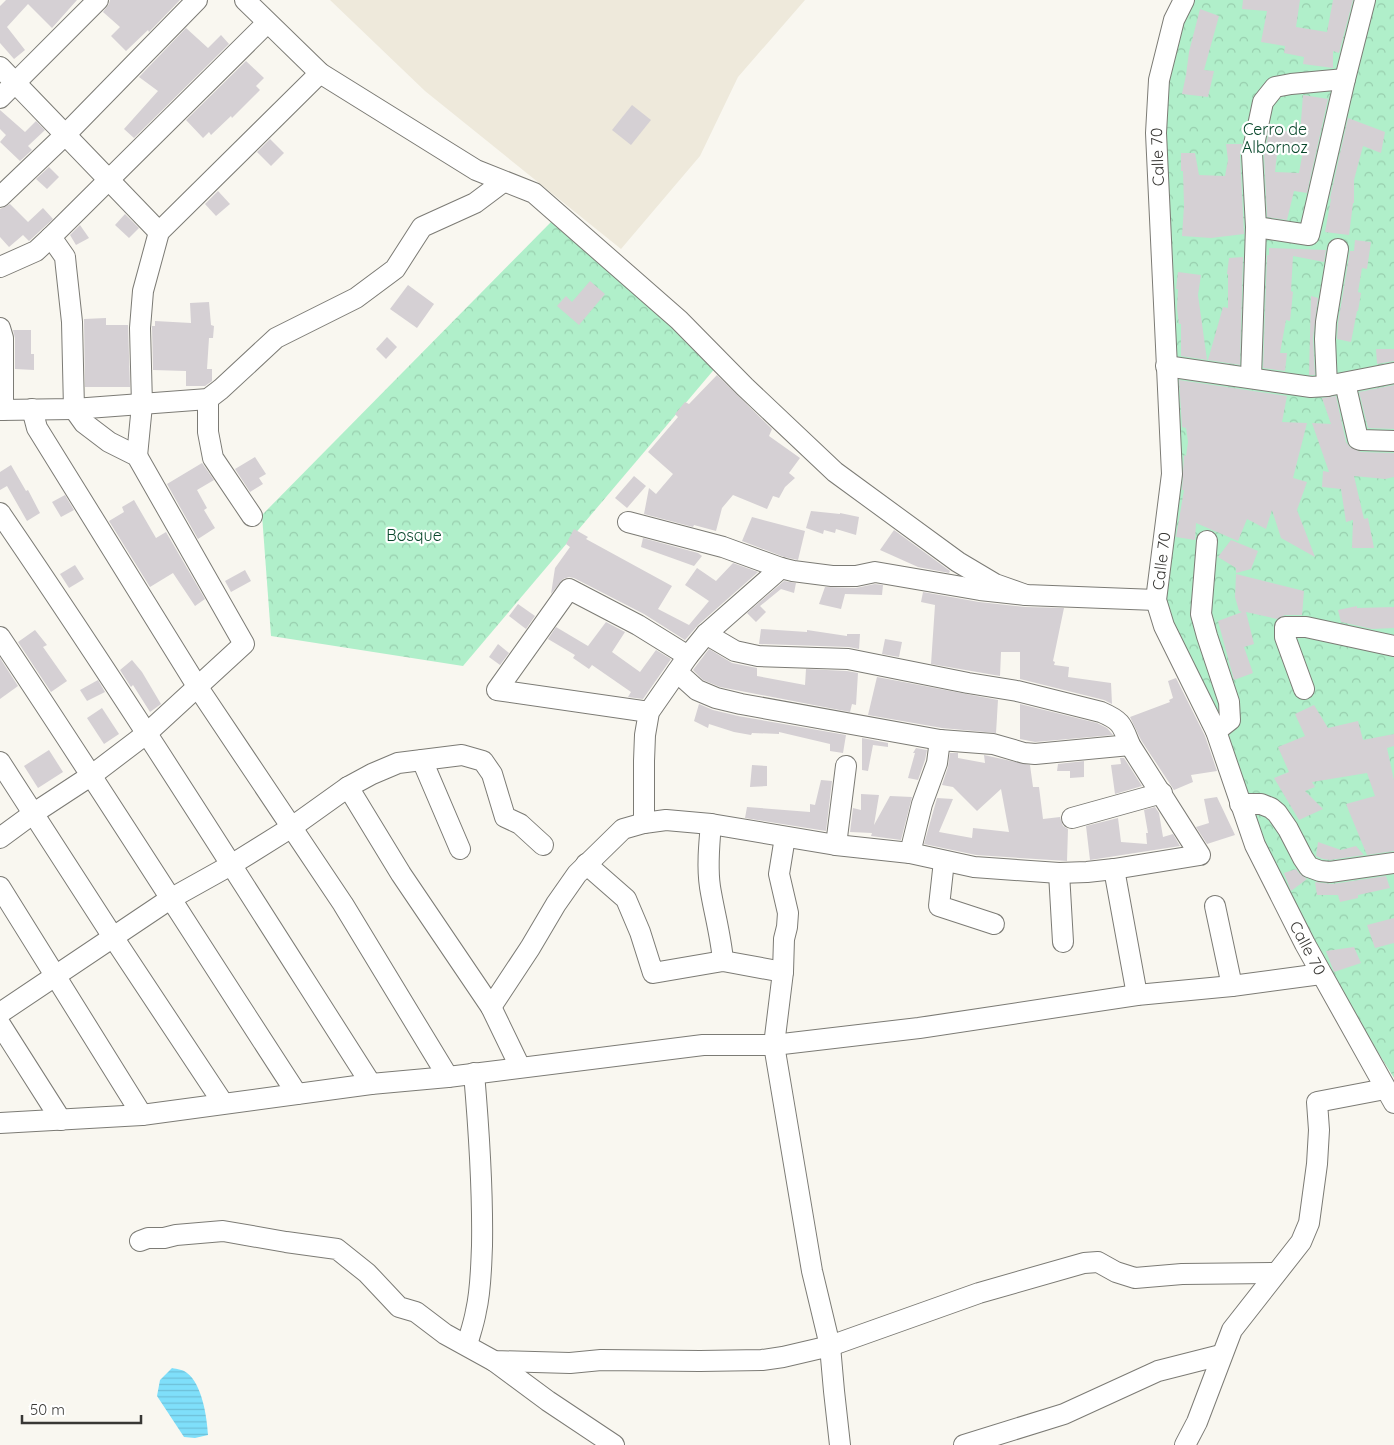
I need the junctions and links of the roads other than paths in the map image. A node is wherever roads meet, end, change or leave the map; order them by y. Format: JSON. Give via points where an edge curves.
{"nodes":[{"id":1,"x":98,"y":0,"type":"edge"},
{"id":2,"x":197,"y":0,"type":"edge"},
{"id":3,"x":245,"y":0,"type":"edge"},
{"id":4,"x":1184,"y":0,"type":"edge"},
{"id":5,"x":1365,"y":0,"type":"edge"},
{"id":6,"x":268,"y":23,"type":"junction"},
{"id":7,"x":0,"y":67,"type":"edge"},
{"id":8,"x":320,"y":73,"type":"junction"},
{"id":9,"x":1345,"y":80,"type":"junction"},
{"id":10,"x":15,"y":83,"type":"junction"},
{"id":11,"x":0,"y":98,"type":"edge"},
{"id":12,"x":66,"y":135,"type":"junction"},
{"id":13,"x":109,"y":180,"type":"junction"},
{"id":14,"x":504,"y":182,"type":"junction"},
{"id":15,"x":0,"y":197,"type":"edge"},
{"id":16,"x":1256,"y":227,"type":"junction"},
{"id":17,"x":158,"y":232,"type":"junction"},
{"id":18,"x":51,"y":237,"type":"junction"},
{"id":19,"x":1338,"y":249,"type":"dead end"},
{"id":20,"x":0,"y":267,"type":"edge"},
{"id":21,"x":0,"y":328,"type":"edge"},
{"id":22,"x":1166,"y":366,"type":"junction"},
{"id":23,"x":1394,"y":373,"type":"edge"},
{"id":24,"x":1251,"y":377,"type":"junction"},
{"id":25,"x":1336,"y":384,"type":"junction"},
{"id":26,"x":208,"y":399,"type":"junction"},
{"id":27,"x":142,"y":405,"type":"junction"},
{"id":28,"x":32,"y":409,"type":"junction"},
{"id":29,"x":1,"y":410,"type":"edge"},
{"id":30,"x":74,"y":410,"type":"junction"},
{"id":31,"x":1394,"y":440,"type":"edge"},
{"id":32,"x":137,"y":456,"type":"junction"},
{"id":33,"x":0,"y":513,"type":"edge"},
{"id":34,"x":252,"y":516,"type":"dead end"},
{"id":35,"x":628,"y":522,"type":"dead end"},
{"id":36,"x":1207,"y":541,"type":"dead end"},
{"id":37,"x":781,"y":568,"type":"junction"},
{"id":38,"x":1026,"y":595,"type":"junction"},
{"id":39,"x":1156,"y":600,"type":"junction"},
{"id":40,"x":706,"y":634,"type":"junction"},
{"id":41,"x":0,"y":637,"type":"edge"},
{"id":42,"x":1394,"y":646,"type":"edge"},
{"id":43,"x":682,"y":664,"type":"junction"},
{"id":44,"x":197,"y":686,"type":"junction"},
{"id":45,"x":1304,"y":689,"type":"dead end"},
{"id":46,"x":650,"y":712,"type":"junction"},
{"id":47,"x":1216,"y":731,"type":"junction"},
{"id":48,"x":146,"y":734,"type":"junction"},
{"id":49,"x":940,"y":740,"type":"junction"},
{"id":50,"x":1130,"y":745,"type":"junction"},
{"id":51,"x":422,"y":760,"type":"junction"},
{"id":52,"x":0,"y":762,"type":"edge"},
{"id":53,"x":846,"y":766,"type":"dead end"},
{"id":54,"x":92,"y":776,"type":"junction"},
{"id":55,"x":348,"y":787,"type":"junction"},
{"id":56,"x":1162,"y":793,"type":"junction"},
{"id":57,"x":1240,"y":804,"type":"junction"},
{"id":58,"x":34,"y":813,"type":"junction"},
{"id":59,"x":1072,"y":818,"type":"dead end"},
{"id":60,"x":644,"y":822,"type":"junction"},
{"id":61,"x":710,"y":824,"type":"junction"},
{"id":62,"x":292,"y":827,"type":"junction"},
{"id":63,"x":785,"y":837,"type":"junction"},
{"id":64,"x":0,"y":838,"type":"edge"},
{"id":65,"x":543,"y":845,"type":"dead end"},
{"id":66,"x":836,"y":845,"type":"junction"},
{"id":67,"x":460,"y":848,"type":"dead end"},
{"id":68,"x":910,"y":853,"type":"junction"},
{"id":69,"x":944,"y":861,"type":"junction"},
{"id":70,"x":586,"y":864,"type":"junction"},
{"id":71,"x":1394,"y":864,"type":"edge"},
{"id":72,"x":231,"y":865,"type":"junction"},
{"id":73,"x":1114,"y":869,"type":"junction"},
{"id":74,"x":1059,"y":873,"type":"junction"},
{"id":75,"x":0,"y":887,"type":"edge"},
{"id":76,"x":170,"y":899,"type":"junction"},
{"id":77,"x":1215,"y":906,"type":"dead end"},
{"id":78,"x":994,"y":924,"type":"dead end"},
{"id":79,"x":113,"y":937,"type":"junction"},
{"id":80,"x":1063,"y":942,"type":"dead end"},
{"id":81,"x":723,"y":961,"type":"junction"},
{"id":82,"x":783,"y":972,"type":"junction"},
{"id":83,"x":1321,"y":974,"type":"junction"},
{"id":84,"x":56,"y":976,"type":"junction"},
{"id":85,"x":1232,"y":986,"type":"junction"},
{"id":86,"x":1137,"y":995,"type":"junction"},
{"id":87,"x":491,"y":1007,"type":"junction"},
{"id":88,"x":0,"y":1013,"type":"edge"},
{"id":89,"x":0,"y":1024,"type":"edge"},
{"id":90,"x":774,"y":1044,"type":"junction"},
{"id":91,"x":520,"y":1067,"type":"junction"},
{"id":92,"x":474,"y":1073,"type":"junction"},
{"id":93,"x":448,"y":1077,"type":"junction"},
{"id":94,"x":371,"y":1084,"type":"junction"},
{"id":95,"x":297,"y":1094,"type":"junction"},
{"id":96,"x":1390,"y":1096,"type":"edge"},
{"id":97,"x":223,"y":1103,"type":"junction"},
{"id":98,"x":142,"y":1115,"type":"junction"},
{"id":99,"x":61,"y":1120,"type":"junction"},
{"id":100,"x":0,"y":1122,"type":"edge"},
{"id":101,"x":140,"y":1241,"type":"dead end"},
{"id":102,"x":1276,"y":1273,"type":"junction"},
{"id":103,"x":467,"y":1345,"type":"junction"},
{"id":104,"x":830,"y":1346,"type":"junction"},
{"id":105,"x":1222,"y":1356,"type":"junction"},
{"id":106,"x":494,"y":1361,"type":"junction"},
{"id":107,"x":614,"y":1445,"type":"edge"},
{"id":108,"x":840,"y":1445,"type":"edge"},
{"id":109,"x":964,"y":1445,"type":"edge"},
{"id":110,"x":1185,"y":1445,"type":"edge"}],
"edges":[{"from":1,"to":10,"type":"street"},
{"from":2,"to":12,"type":"street"},
{"from":3,"to":6,"type":"street"},
{"from":4,"to":22,"type":"street","name":"Calle 70","via":[[1174,20],[1159,80],[1156,133]]},
{"from":5,"to":9,"type":"street"},
{"from":6,"to":8,"type":"street"},
{"from":6,"to":13,"type":"street"},
{"from":7,"to":10,"type":"street"},
{"from":8,"to":14,"type":"street","via":[[476,170]]},
{"from":8,"to":17,"type":"street"},
{"from":9,"to":16,"type":"street","via":[[1309,235]]},
{"from":9,"to":16,"type":"street","via":[[1275,87],[1263,102],[1252,154]]},
{"from":10,"to":11,"type":"street"},
{"from":10,"to":12,"type":"street"},
{"from":12,"to":13,"type":"street"},
{"from":12,"to":15,"type":"street"},
{"from":13,"to":17,"type":"street"},
{"from":13,"to":18,"type":"street"},
{"from":14,"to":26,"type":"street","via":[[475,204],[422,228],[395,269],[356,298],[276,338]]},
{"from":14,"to":38,"type":"street","via":[[534,192],[679,320],[835,472],[958,562],[995,584]]},
{"from":16,"to":24,"type":"street"},
{"from":17,"to":27,"type":"street","via":[[143,291],[140,328]]},
{"from":18,"to":20,"type":"street","via":[[36,251]]},
{"from":18,"to":30,"type":"street","via":[[65,257],[72,322]]},
{"from":19,"to":25,"type":"street","via":[[1324,339]]},
{"from":21,"to":29,"type":"street","via":[[4,338]]},
{"from":22,"to":24,"type":"street"},
{"from":22,"to":39,"type":"street","name":"Calle 70","via":[[1172,474]]},
{"from":23,"to":25,"type":"street"},
{"from":24,"to":25,"type":"street","via":[[1311,387]]},
{"from":25,"to":31,"type":"street","via":[[1358,439]]},
{"from":26,"to":27,"type":"street"},
{"from":26,"to":34,"type":"street","via":[[208,432],[213,458]]},
{"from":27,"to":30,"type":"street"},
{"from":27,"to":32,"type":"street"},
{"from":28,"to":29,"type":"street"},
{"from":28,"to":30,"type":"street"},
{"from":28,"to":44,"type":"street","via":[[37,428]]},
{"from":30,"to":32,"type":"street","via":[[84,424]]},
{"from":32,"to":44,"type":"street","via":[[244,644]]},
{"from":33,"to":48,"type":"street"},
{"from":35,"to":37,"type":"street","via":[[723,547]]},
{"from":36,"to":47,"type":"street","via":[[1201,614],[1230,714],[1230,720]]},
{"from":37,"to":38,"type":"street","via":[[832,576],[876,572]]},
{"from":37,"to":40,"type":"street"},
{"from":38,"to":39,"type":"street"},
{"from":39,"to":47,"type":"street","name":"Calle 70","via":[[1164,626]]},
{"from":40,"to":43,"type":"street"},
{"from":40,"to":50,"type":"street","via":[[735,651],[758,656],[848,660],[1017,691],[1073,705],[1114,718],[1122,726]]},
{"from":41,"to":54,"type":"street"},
{"from":42,"to":45,"type":"street","via":[[1306,627],[1286,627],[1285,637]]},
{"from":43,"to":46,"type":"street"},
{"from":43,"to":46,"type":"street","via":[[638,625],[569,589],[497,690]]},
{"from":43,"to":49,"type":"street","via":[[697,690],[716,698]]},
{"from":44,"to":48,"type":"street"},
{"from":44,"to":62,"type":"street"},
{"from":46,"to":60,"type":"street","via":[[645,735]]},
{"from":47,"to":57,"type":"street","name":"Calle 70"},
{"from":48,"to":54,"type":"street"},
{"from":48,"to":72,"type":"street"},
{"from":49,"to":50,"type":"street","via":[[993,744],[1024,754]]},
{"from":49,"to":68,"type":"street","via":[[937,763],[922,804]]},
{"from":50,"to":56,"type":"street"},
{"from":51,"to":55,"type":"street","via":[[398,763]]},
{"from":51,"to":65,"type":"street","via":[[462,755],[483,761],[492,774],[505,817],[520,824]]},
{"from":51,"to":67,"type":"street"},
{"from":52,"to":58,"type":"street"},
{"from":53,"to":66,"type":"street"},
{"from":54,"to":58,"type":"street"},
{"from":54,"to":76,"type":"street"},
{"from":55,"to":62,"type":"street"},
{"from":55,"to":87,"type":"street","via":[[401,874]]},
{"from":56,"to":59,"type":"street"},
{"from":56,"to":73,"type":"street","via":[[1200,855]]},
{"from":57,"to":71,"type":"street","via":[[1261,804],[1276,813],[1309,867],[1330,872]]},
{"from":57,"to":83,"type":"street","name":"Calle 70","via":[[1255,845]]},
{"from":58,"to":64,"type":"street"},
{"from":58,"to":79,"type":"street"},
{"from":60,"to":61,"type":"street","via":[[666,820]]},
{"from":60,"to":70,"type":"street","via":[[623,829]]},
{"from":61,"to":63,"type":"street"},
{"from":61,"to":81,"type":"street","via":[[710,886]]},
{"from":62,"to":72,"type":"street"},
{"from":62,"to":93,"type":"street","via":[[343,904]]},
{"from":63,"to":66,"type":"street"},
{"from":63,"to":82,"type":"street","via":[[779,874],[788,912]]},
{"from":66,"to":68,"type":"street"},
{"from":68,"to":69,"type":"street"},
{"from":69,"to":74,"type":"street","via":[[974,867]]},
{"from":69,"to":78,"type":"street","via":[[939,906]]},
{"from":70,"to":81,"type":"street","via":[[626,899],[653,973]]},
{"from":70,"to":87,"type":"street","via":[[556,904]]},
{"from":72,"to":76,"type":"street"},
{"from":72,"to":94,"type":"street"},
{"from":73,"to":74,"type":"street"},
{"from":73,"to":86,"type":"street"},
{"from":74,"to":80,"type":"street"},
{"from":75,"to":84,"type":"street"},
{"from":76,"to":79,"type":"street"},
{"from":76,"to":95,"type":"street"},
{"from":77,"to":85,"type":"street"},
{"from":79,"to":84,"type":"street"},
{"from":79,"to":97,"type":"street"},
{"from":81,"to":82,"type":"street"},
{"from":82,"to":90,"type":"street"},
{"from":83,"to":85,"type":"street"},
{"from":83,"to":96,"type":"street","name":"Calle 70"},
{"from":84,"to":88,"type":"street"},
{"from":84,"to":98,"type":"street"},
{"from":85,"to":86,"type":"street"},
{"from":86,"to":90,"type":"street","via":[[919,1028]]},
{"from":87,"to":91,"type":"street"},
{"from":89,"to":99,"type":"street"},
{"from":90,"to":91,"type":"street","via":[[703,1045]]},
{"from":90,"to":104,"type":"street","via":[[812,1271]]},
{"from":91,"to":92,"type":"street"},
{"from":92,"to":93,"type":"street"},
{"from":92,"to":103,"type":"street","via":[[483,1211],[481,1271]]},
{"from":93,"to":94,"type":"street"},
{"from":94,"to":95,"type":"street"},
{"from":95,"to":97,"type":"street"},
{"from":96,"to":102,"type":"street","via":[[1317,1102],[1317,1164],[1309,1224],[1301,1242]]},
{"from":97,"to":98,"type":"street"},
{"from":98,"to":99,"type":"street"},
{"from":99,"to":100,"type":"street"},
{"from":101,"to":103,"type":"street","via":[[223,1231],[337,1249],[367,1273],[399,1308],[416,1312],[445,1334]]},
{"from":102,"to":104,"type":"street","via":[[1135,1278],[1098,1262],[1084,1263],[979,1293]]},
{"from":102,"to":105,"type":"street","via":[[1232,1330]]},
{"from":103,"to":106,"type":"street"},
{"from":104,"to":106,"type":"street","via":[[762,1360]]},
{"from":104,"to":108,"type":"street"},
{"from":105,"to":109,"type":"street","via":[[1158,1371],[1064,1414]]},
{"from":105,"to":110,"type":"street"},
{"from":106,"to":107,"type":"street"}]}
